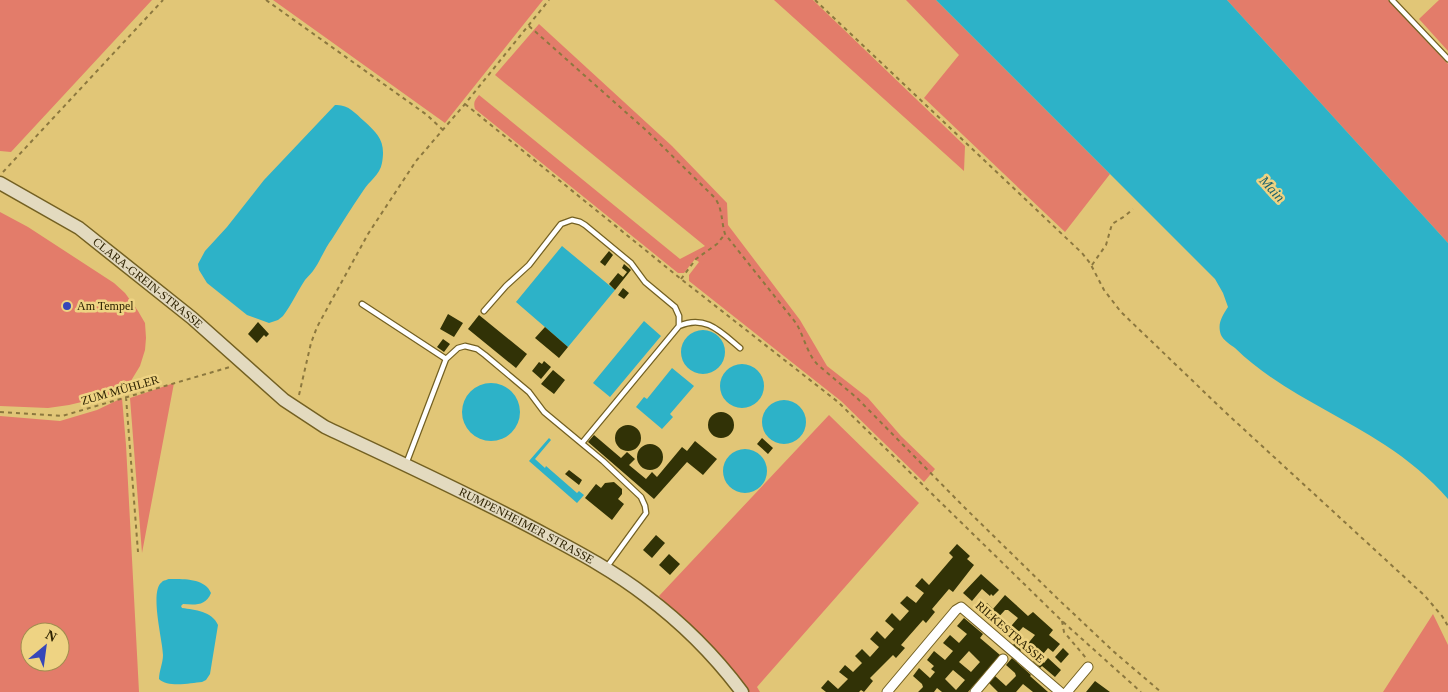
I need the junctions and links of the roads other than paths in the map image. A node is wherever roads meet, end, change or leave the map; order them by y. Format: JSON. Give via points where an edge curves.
{"nodes":[{"id":1,"x":1392,"y":0,"type":"edge"},
{"id":2,"x":1448,"y":59,"type":"edge"},
{"id":3,"x":0,"y":183,"type":"edge"},
{"id":4,"x":362,"y":304,"type":"dead end"},
{"id":5,"x":484,"y":311,"type":"dead end"},
{"id":6,"x":679,"y":326,"type":"junction"},
{"id":7,"x":740,"y":348,"type":"dead end"},
{"id":8,"x":446,"y":359,"type":"junction"},
{"id":9,"x":284,"y":400,"type":"joint"},
{"id":10,"x":582,"y":444,"type":"junction"},
{"id":11,"x":406,"y":465,"type":"junction"},
{"id":12,"x":605,"y":569,"type":"junction"},
{"id":13,"x":1003,"y":659,"type":"dead end"},
{"id":14,"x":1088,"y":667,"type":"road end"},
{"id":15,"x":742,"y":692,"type":"edge"},
{"id":16,"x":887,"y":692,"type":"edge"},
{"id":17,"x":975,"y":692,"type":"edge"},
{"id":18,"x":1060,"y":692,"type":"edge"},
{"id":19,"x":1067,"y":692,"type":"edge"}],
"edges":[{"from":1,"to":2,"type":"lane"},
{"from":3,"to":9,"type":"street","name":"CLARA-GREIN-STRASSE","via":[[79,228],[192,318]]},
{"from":4,"to":8,"type":"lane"},
{"from":5,"to":6,"type":"lane","via":[[561,224],[576,221],[631,263],[645,282],[675,307]]},
{"from":6,"to":7,"type":"lane","via":[[688,322],[704,322]]},
{"from":6,"to":10,"type":"lane"},
{"from":8,"to":10,"type":"lane","via":[[458,348],[477,349],[529,392],[540,408]]},
{"from":8,"to":11,"type":"lane"},
{"from":9,"to":11,"type":"street","name":"RUMPENHEIMER STRASSE","via":[[325,427]]},
{"from":10,"to":12,"type":"lane","via":[[641,497],[645,506],[646,513],[641,523]]},
{"from":11,"to":12,"type":"street","name":"RUMPENHEIMER STRASSE","via":[[498,509]]},
{"from":12,"to":15,"type":"street","name":"RUMPENHEIMER STRASSE","via":[[677,621]]},
{"from":13,"to":17,"type":"street","name":"RILKESTRASSE"},
{"from":14,"to":19,"type":"street"},
{"from":16,"to":18,"type":"street","name":"RILKESTRASSE","via":[[961,608]]}]}
